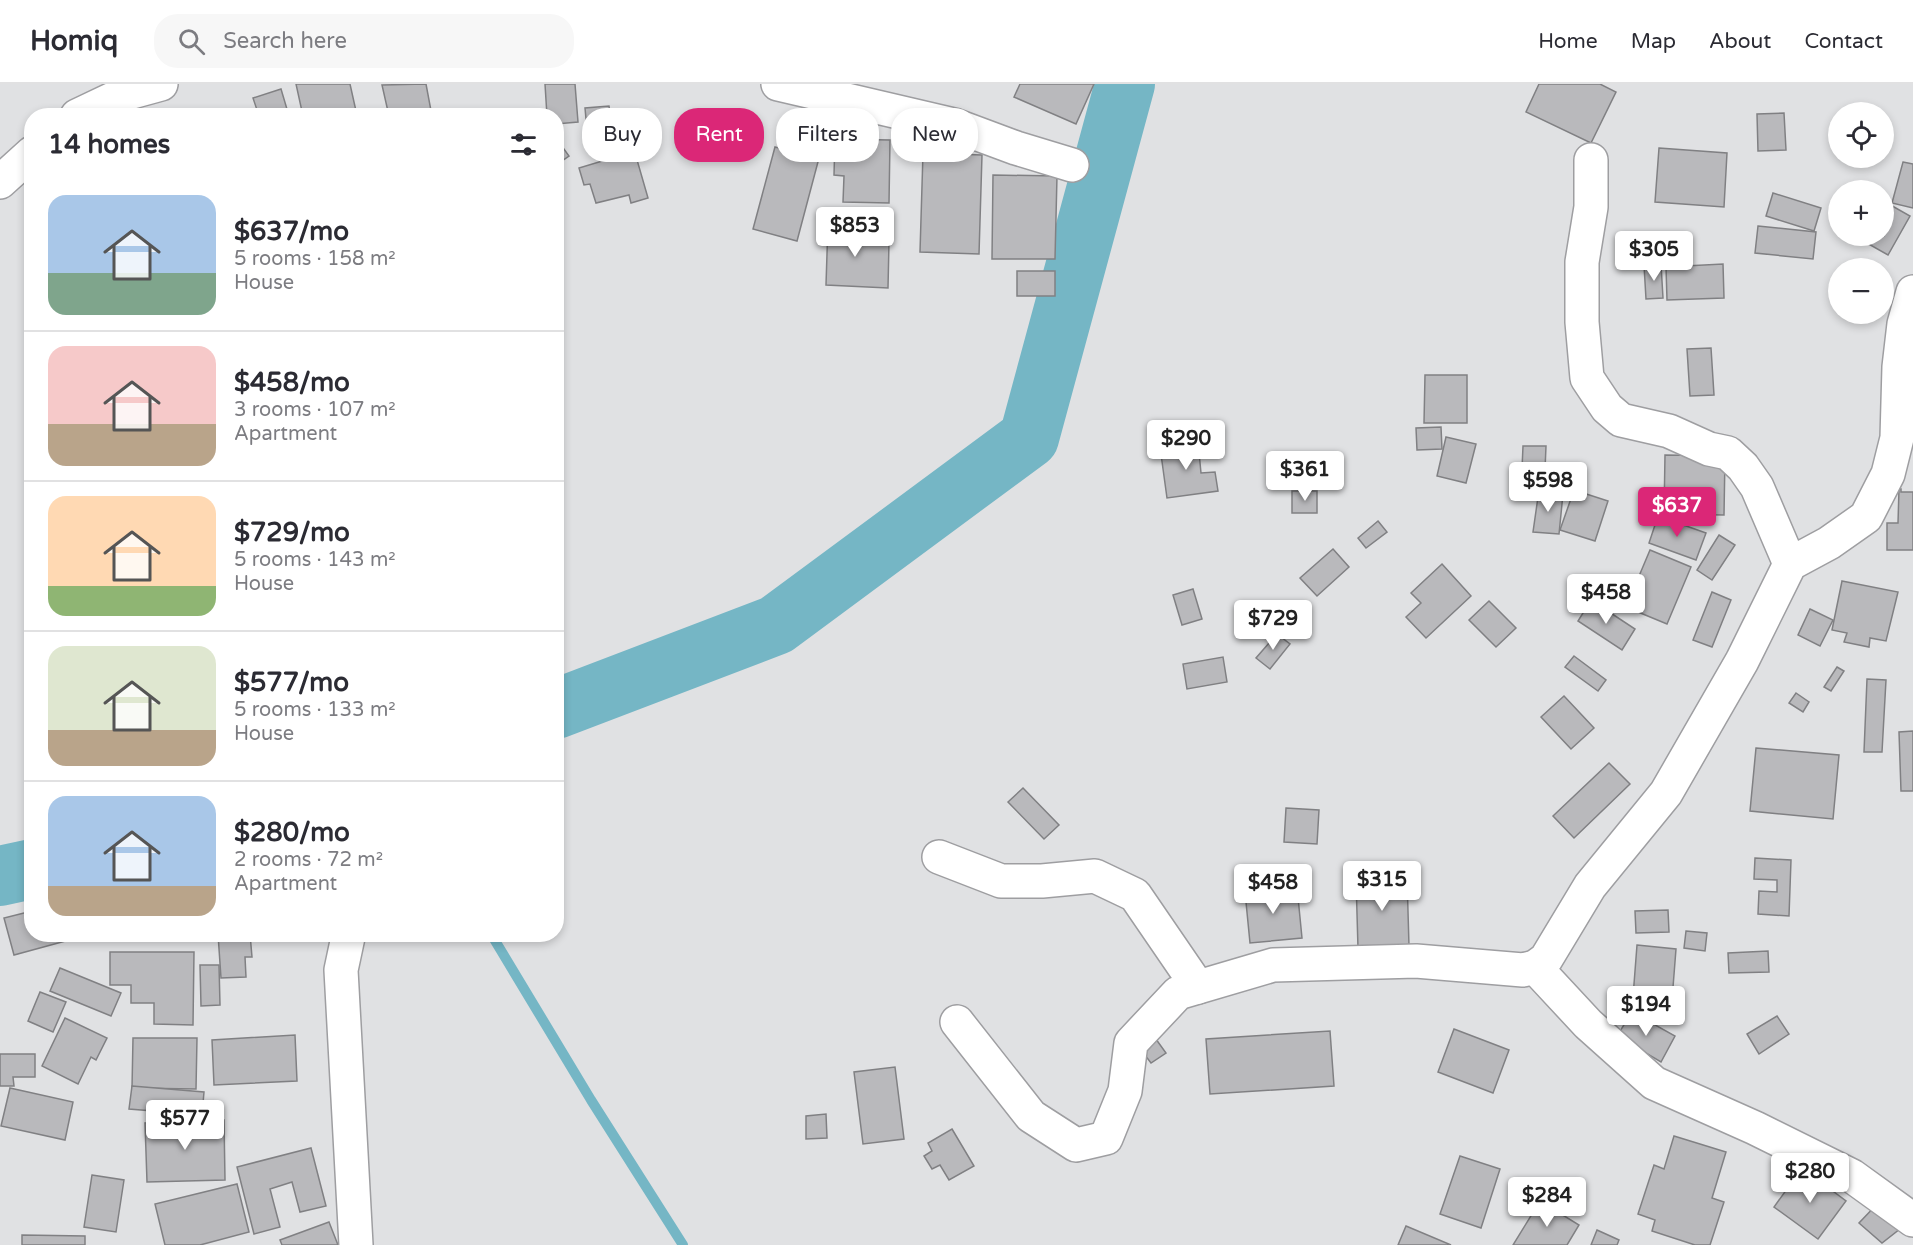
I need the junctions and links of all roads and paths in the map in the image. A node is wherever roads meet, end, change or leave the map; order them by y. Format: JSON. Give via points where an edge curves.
{"nodes":[{"id":1,"x":90,"y":84,"type":"edge"},
{"id":2,"x":160,"y":84,"type":"edge"},
{"id":3,"x":778,"y":84,"type":"edge"},
{"id":4,"x":80,"y":108,"type":"edge"},
{"id":5,"x":93,"y":108,"type":"edge"},
{"id":6,"x":24,"y":160,"type":"edge"},
{"id":7,"x":1592,"y":160,"type":"dead end"},
{"id":8,"x":1072,"y":165,"type":"dead end"},
{"id":9,"x":0,"y":182,"type":"edge"},
{"id":10,"x":1913,"y":292,"type":"edge"},
{"id":11,"x":1790,"y":564,"type":"junction"},
{"id":12,"x":939,"y":857,"type":"dead end"},
{"id":13,"x":347,"y":942,"type":"edge"},
{"id":14,"x":1535,"y":967,"type":"junction"},
{"id":15,"x":1198,"y":987,"type":"junction"},
{"id":16,"x":957,"y":1022,"type":"dead end"},
{"id":17,"x":1913,"y":1220,"type":"edge"},
{"id":18,"x":356,"y":1245,"type":"edge"}],
"edges":[{"from":1,"to":4,"type":"street"},
{"from":2,"to":5,"type":"street"},
{"from":3,"to":8,"type":"street","via":[[954,125]]},
{"from":6,"to":9,"type":"street"},
{"from":7,"to":11,"type":"street","via":[[1592,207],[1582,262],[1587,378],[1607,408],[1621,420],[1669,431],[1728,453],[1757,487]]},
{"from":10,"to":11,"type":"street","via":[[1904,324],[1897,438],[1888,474],[1866,517]]},
{"from":11,"to":14,"type":"street","via":[[1742,661],[1666,793],[1590,886],[1546,958]]},
{"from":12,"to":15,"type":"street","via":[[1001,881],[1095,876],[1135,895]]},
{"from":13,"to":18,"type":"street","via":[[340,970]]},
{"from":14,"to":15,"type":"street","via":[[1523,970],[1416,961],[1273,965]]},
{"from":14,"to":17,"type":"street","via":[[1588,1024],[1654,1083],[1852,1176]]},
{"from":15,"to":16,"type":"street","via":[[1178,993],[1131,1042],[1125,1091],[1106,1138],[1076,1145],[1031,1116]]}]}
